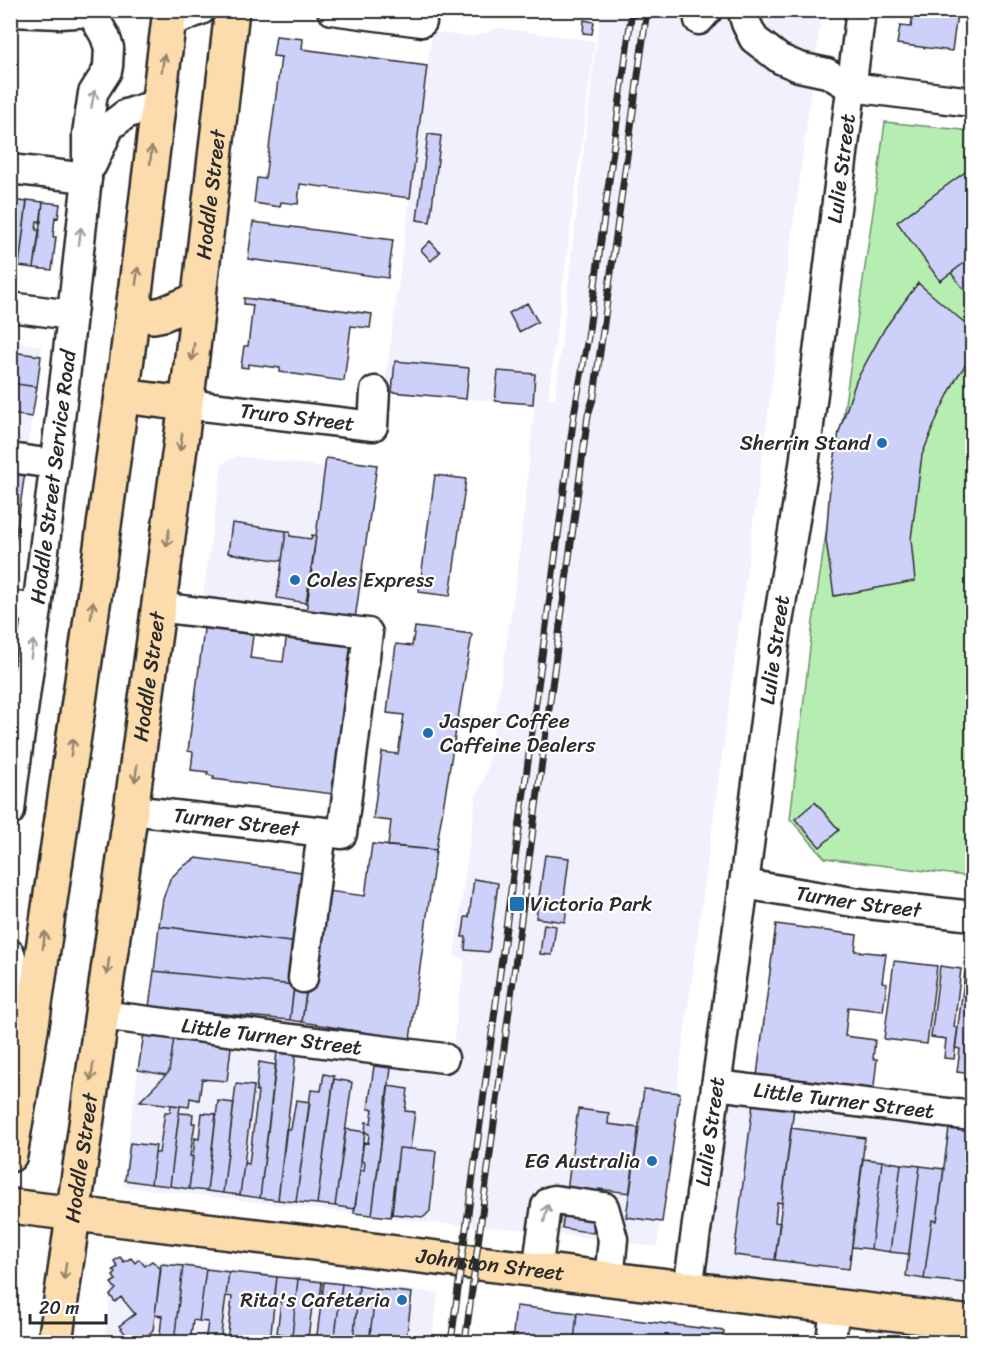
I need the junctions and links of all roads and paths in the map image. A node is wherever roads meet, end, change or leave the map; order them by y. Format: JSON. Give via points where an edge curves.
{"nodes":[{"id":1,"x":201,"y":10,"type":"edge"},
{"id":2,"x":232,"y":10,"type":"edge"},
{"id":3,"x":332,"y":10,"type":"edge"},
{"id":4,"x":742,"y":10,"type":"edge"},
{"id":5,"x":861,"y":10,"type":"edge"},
{"id":6,"x":10,"y":12,"type":"edge"},
{"id":7,"x":91,"y":12,"type":"edge"},
{"id":8,"x":169,"y":16,"type":"edge"},
{"id":9,"x":422,"y":22,"type":"dead end"},
{"id":10,"x":851,"y":87,"type":"junction"},
{"id":11,"x":972,"y":102,"type":"edge"},
{"id":12,"x":157,"y":104,"type":"junction"},
{"id":13,"x":10,"y":169,"type":"edge"},
{"id":14,"x":87,"y":178,"type":"junction"},
{"id":15,"x":199,"y":299,"type":"junction"},
{"id":16,"x":10,"y":307,"type":"edge"},
{"id":17,"x":132,"y":313,"type":"junction"},
{"id":18,"x":71,"y":315,"type":"junction"},
{"id":19,"x":375,"y":391,"type":"dead end"},
{"id":20,"x":122,"y":396,"type":"junction"},
{"id":21,"x":186,"y":404,"type":"junction"},
{"id":22,"x":10,"y":458,"type":"edge"},
{"id":23,"x":54,"y":464,"type":"junction"},
{"id":24,"x":24,"y":607,"type":"edge"},
{"id":25,"x":158,"y":607,"type":"junction"},
{"id":26,"x":131,"y":810,"type":"junction"},
{"id":27,"x":10,"y":811,"type":"edge"},
{"id":28,"x":332,"y":833,"type":"junction"},
{"id":29,"x":744,"y":884,"type":"junction"},
{"id":30,"x":972,"y":916,"type":"edge"},
{"id":31,"x":10,"y":954,"type":"edge"},
{"id":32,"x":303,"y":978,"type":"dead end"},
{"id":33,"x":101,"y":1015,"type":"junction"},
{"id":34,"x":33,"y":1018,"type":"junction"},
{"id":35,"x":444,"y":1058,"type":"dead end"},
{"id":36,"x":716,"y":1085,"type":"junction"},
{"id":37,"x":972,"y":1116,"type":"edge"},
{"id":38,"x":10,"y":1155,"type":"edge"},
{"id":39,"x":10,"y":1206,"type":"edge"},
{"id":40,"x":73,"y":1213,"type":"junction"},
{"id":41,"x":537,"y":1271,"type":"junction"},
{"id":42,"x":609,"y":1280,"type":"junction"},
{"id":43,"x":688,"y":1289,"type":"junction"},
{"id":44,"x":836,"y":1306,"type":"junction"},
{"id":45,"x":972,"y":1323,"type":"edge"},
{"id":46,"x":55,"y":1342,"type":"edge"},
{"id":47,"x":831,"y":1342,"type":"edge"}],
"edges":[{"from":1,"to":8,"type":"street"},
{"from":2,"to":15,"type":"main road","name":"Hoddle Street"},
{"from":3,"to":9,"type":"street"},
{"from":4,"to":10,"type":"street","via":[[754,39],[780,58],[827,73]]},
{"from":5,"to":10,"type":"street","name":"Lulie Street"},
{"from":6,"to":7,"type":"street"},
{"from":14,"to":7,"type":"street","name":"Hoddle Street Service Road","one_way":true,"via":[[87,134],[93,93],[107,71],[109,48]]},
{"from":12,"to":8,"type":"main road","one_way":true},
{"from":10,"to":11,"type":"street"},
{"from":10,"to":29,"type":"street","name":"Lulie Street","via":[[804,465],[777,628]]},
{"from":12,"to":14,"type":"street","name":"Hoddle Street Service Road","via":[[126,114],[110,126]]},
{"from":17,"to":12,"type":"main road","one_way":true},
{"from":13,"to":14,"type":"street"},
{"from":18,"to":14,"type":"street","name":"Hoddle Street Service Road","one_way":true},
{"from":15,"to":17,"type":"main road","via":[[163,314]]},
{"from":15,"to":21,"type":"main road","name":"Hoddle Street","one_way":true},
{"from":16,"to":18,"type":"street"},
{"from":17,"to":20,"type":"main road"},
{"from":18,"to":23,"type":"street","name":"Hoddle Street Service Road"},
{"from":19,"to":21,"type":"street","name":"Truro Street","via":[[373,426]]},
{"from":20,"to":21,"type":"main road"},
{"from":34,"to":20,"type":"main road","one_way":true},
{"from":21,"to":25,"type":"main road","name":"Hoddle Street","one_way":true},
{"from":22,"to":23,"type":"street"},
{"from":23,"to":24,"type":"street","name":"Hoddle Street Service Road"},
{"from":27,"to":24,"type":"street","name":"Hoddle Street Service Road","one_way":true},
{"from":25,"to":26,"type":"main road","name":"Hoddle Street","one_way":true},
{"from":25,"to":28,"type":"street","via":[[368,633]]},
{"from":26,"to":28,"type":"street","name":"Turner Street"},
{"from":26,"to":33,"type":"main road","name":"Hoddle Street","one_way":true},
{"from":28,"to":32,"type":"street"},
{"from":29,"to":30,"type":"street","name":"Turner Street"},
{"from":29,"to":36,"type":"street","name":"Lulie Street"},
{"from":31,"to":34,"type":"street"},
{"from":33,"to":35,"type":"street","name":"Little Turner Street"},
{"from":33,"to":40,"type":"main road","name":"Hoddle Street","one_way":true},
{"from":34,"to":38,"type":"main road"},
{"from":36,"to":37,"type":"street","name":"Little Turner Street"},
{"from":36,"to":43,"type":"street","name":"Lulie Street"},
{"from":39,"to":40,"type":"main road","name":"Johnston Street"},
{"from":40,"to":41,"type":"main road","name":"Johnston Street"},
{"from":40,"to":46,"type":"main road","name":"Hoddle Street","one_way":true},
{"from":41,"to":42,"type":"main road","name":"Johnston Street"},
{"from":41,"to":42,"type":"street","one_way":true,"via":[[546,1206],[554,1200],[604,1207],[613,1239]]},
{"from":42,"to":43,"type":"main road","name":"Johnston Street"},
{"from":43,"to":44,"type":"main road","name":"Johnston Street"},
{"from":44,"to":45,"type":"main road","name":"Johnston Street"},
{"from":44,"to":47,"type":"street"}]}
